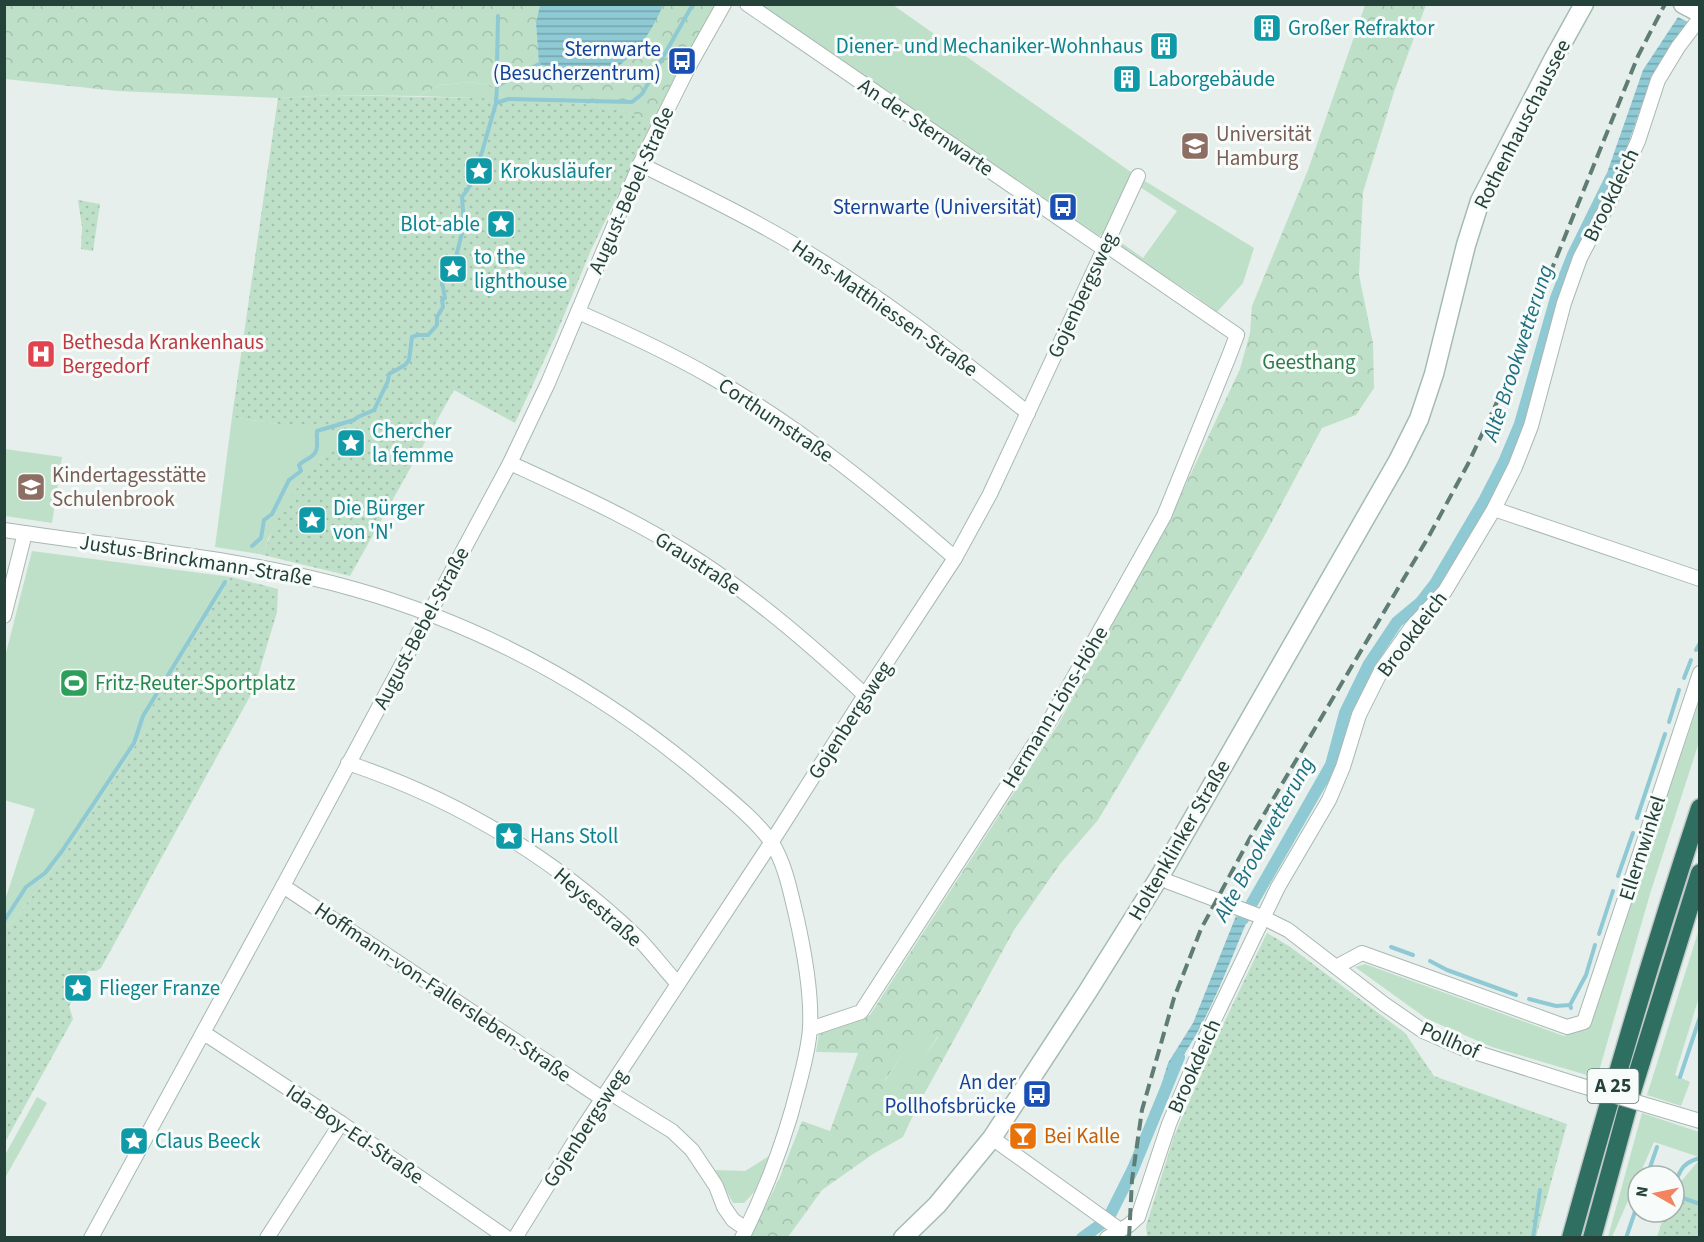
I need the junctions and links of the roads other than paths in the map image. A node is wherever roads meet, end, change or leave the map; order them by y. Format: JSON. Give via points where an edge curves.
{"nodes":[{"id":1,"x":724,"y":4,"type":"edge"},
{"id":2,"x":747,"y":4,"type":"edge"},
{"id":3,"x":1584,"y":4,"type":"edge"},
{"id":4,"x":1694,"y":11,"type":"edge"},
{"id":5,"x":640,"y":164,"type":"junction"},
{"id":6,"x":1138,"y":176,"type":"dead end"},
{"id":7,"x":1105,"y":247,"type":"junction"},
{"id":8,"x":578,"y":312,"type":"junction"},
{"id":9,"x":1237,"y":335,"type":"joint"},
{"id":10,"x":1028,"y":413,"type":"junction"},
{"id":11,"x":1419,"y":419,"type":"joint"},
{"id":12,"x":510,"y":463,"type":"junction"},
{"id":13,"x":1494,"y":509,"type":"junction"},
{"id":14,"x":4,"y":530,"type":"edge"},
{"id":15,"x":25,"y":533,"type":"junction"},
{"id":16,"x":955,"y":558,"type":"junction"},
{"id":17,"x":1700,"y":579,"type":"edge"},
{"id":18,"x":429,"y":613,"type":"junction"},
{"id":19,"x":4,"y":616,"type":"edge"},
{"id":20,"x":1700,"y":673,"type":"edge"},
{"id":21,"x":865,"y":695,"type":"junction"},
{"id":22,"x":348,"y":763,"type":"junction"},
{"id":23,"x":1700,"y":808,"type":"edge"},
{"id":24,"x":771,"y":843,"type":"junction"},
{"id":25,"x":1700,"y":873,"type":"edge"},
{"id":26,"x":1160,"y":876,"type":"junction"},
{"id":27,"x":283,"y":886,"type":"junction"},
{"id":28,"x":1262,"y":917,"type":"junction"},
{"id":29,"x":1336,"y":967,"type":"junction"},
{"id":30,"x":678,"y":984,"type":"junction"},
{"id":31,"x":810,"y":1029,"type":"junction"},
{"id":32,"x":202,"y":1035,"type":"junction"},
{"id":33,"x":606,"y":1095,"type":"junction"},
{"id":34,"x":1700,"y":1121,"type":"edge"},
{"id":35,"x":341,"y":1123,"type":"junction"},
{"id":36,"x":992,"y":1138,"type":"junction"},
{"id":37,"x":1109,"y":1223,"type":"junction"},
{"id":38,"x":744,"y":1233,"type":"edge"},
{"id":39,"x":91,"y":1238,"type":"edge"},
{"id":40,"x":267,"y":1238,"type":"edge"},
{"id":41,"x":507,"y":1238,"type":"edge"},
{"id":42,"x":515,"y":1238,"type":"edge"},
{"id":43,"x":903,"y":1238,"type":"edge"},
{"id":44,"x":1107,"y":1238,"type":"edge"},
{"id":45,"x":1571,"y":1238,"type":"edge"},
{"id":46,"x":1592,"y":1238,"type":"edge"}],
"edges":[{"from":1,"to":5,"type":"street","name":"August-Bebel-Straße"},
{"from":2,"to":7,"type":"street","name":"An der Sternwarte"},
{"from":3,"to":11,"type":"main road","name":"Rothenhauschaussee","via":[[1480,201]]},
{"from":4,"to":13,"type":"street","name":"Brookdeich","via":[[1659,80],[1615,191],[1580,258],[1531,426]]},
{"from":5,"to":8,"type":"street","name":"August-Bebel-Straße"},
{"from":5,"to":10,"type":"street","name":"Hans-Matthiessen-Straße","via":[[789,241],[853,281]]},
{"from":6,"to":7,"type":"street","name":"Gojenbergsweg"},
{"from":7,"to":9,"type":"street","name":"An der Sternwarte"},
{"from":7,"to":10,"type":"street","name":"Gojenbergsweg"},
{"from":8,"to":12,"type":"street","name":"August-Bebel-Straße"},
{"from":8,"to":16,"type":"street","name":"Corthumstraße","via":[[647,343],[778,419],[841,463]]},
{"from":9,"to":31,"type":"street","name":"Hermann-Löns-Höhe","via":[[1164,516],[1044,730],[861,1012]]},
{"from":10,"to":16,"type":"street","name":"Gojenbergsweg"},
{"from":11,"to":26,"type":"main road","name":"Holtenklinker Straße"},
{"from":12,"to":18,"type":"street","name":"August-Bebel-Straße"},
{"from":12,"to":21,"type":"street","name":"Graustraße","via":[[570,490],[700,561],[759,603]]},
{"from":13,"to":17,"type":"street"},
{"from":13,"to":28,"type":"street","name":"Brookdeich","via":[[1445,591],[1411,628],[1382,669],[1359,715],[1329,800]]},
{"from":14,"to":15,"type":"street","name":"Justus-Brinckmann-Straße"},
{"from":15,"to":18,"type":"street","name":"Justus-Brinckmann-Straße","via":[[238,563],[352,588]]},
{"from":15,"to":19,"type":"street"},
{"from":16,"to":21,"type":"street","name":"Gojenbergsweg"},
{"from":18,"to":22,"type":"street","name":"August-Bebel-Straße"},
{"from":18,"to":24,"type":"street","name":"Justus-Brinckmann-Straße","via":[[496,642],[618,711],[673,750],[758,826]]},
{"from":20,"to":29,"type":"street","name":"Ellernwinkel","via":[[1584,1022],[1567,1027],[1362,953]]},
{"from":21,"to":24,"type":"street","name":"Gojenbergsweg"},
{"from":22,"to":27,"type":"street","name":"August-Bebel-Straße"},
{"from":22,"to":30,"type":"street","name":"Heysestraße","via":[[477,818],[539,857],[637,938]]},
{"from":23,"to":45,"type":"highway","number":"A 25","via":[[1617,1071]]},
{"from":24,"to":30,"type":"street","name":"Gojenbergsweg"},
{"from":24,"to":31,"type":"street","name":"Justus-Brinckmann-Straße","via":[[785,872],[798,923],[807,975]]},
{"from":25,"to":46,"type":"highway","number":"A 25","via":[[1636,1077]]},
{"from":26,"to":28,"type":"street","name":"Pollhof"},
{"from":26,"to":36,"type":"main road","name":"Holtenklinker Straße"},
{"from":27,"to":32,"type":"street","name":"August-Bebel-Straße"},
{"from":27,"to":33,"type":"street","name":"Hoffmann-von-Fallersleben-Straße"},
{"from":28,"to":29,"type":"street","name":"Pollhof","via":[[1288,930]]},
{"from":28,"to":37,"type":"street","name":"Brookdeich","via":[[1169,1124],[1138,1217],[1129,1225]]},
{"from":29,"to":34,"type":"street","name":"Pollhof","bridge":true,"via":[[1423,1031],[1462,1048]]},
{"from":30,"to":33,"type":"street","name":"Gojenbergsweg"},
{"from":31,"to":38,"type":"street","name":"Justus-Brinckmann-Straße","via":[[791,1117],[772,1173]]},
{"from":32,"to":35,"type":"street","name":"Ida-Boy-Ed-Straße"},
{"from":32,"to":39,"type":"street","name":"August-Bebel-Straße"},
{"from":33,"to":38,"type":"street","name":"Justus-Brinckmann-Straße","via":[[672,1131],[692,1150],[716,1186],[728,1214]]},
{"from":33,"to":42,"type":"street","name":"Gojenbergsweg"},
{"from":35,"to":40,"type":"street"},
{"from":35,"to":41,"type":"street","name":"Ida-Boy-Ed-Straße"},
{"from":36,"to":37,"type":"street"},
{"from":36,"to":43,"type":"main road","name":"Holtenklinker Straße","via":[[937,1205]]},
{"from":37,"to":44,"type":"street","name":"Brookdeich"}]}
